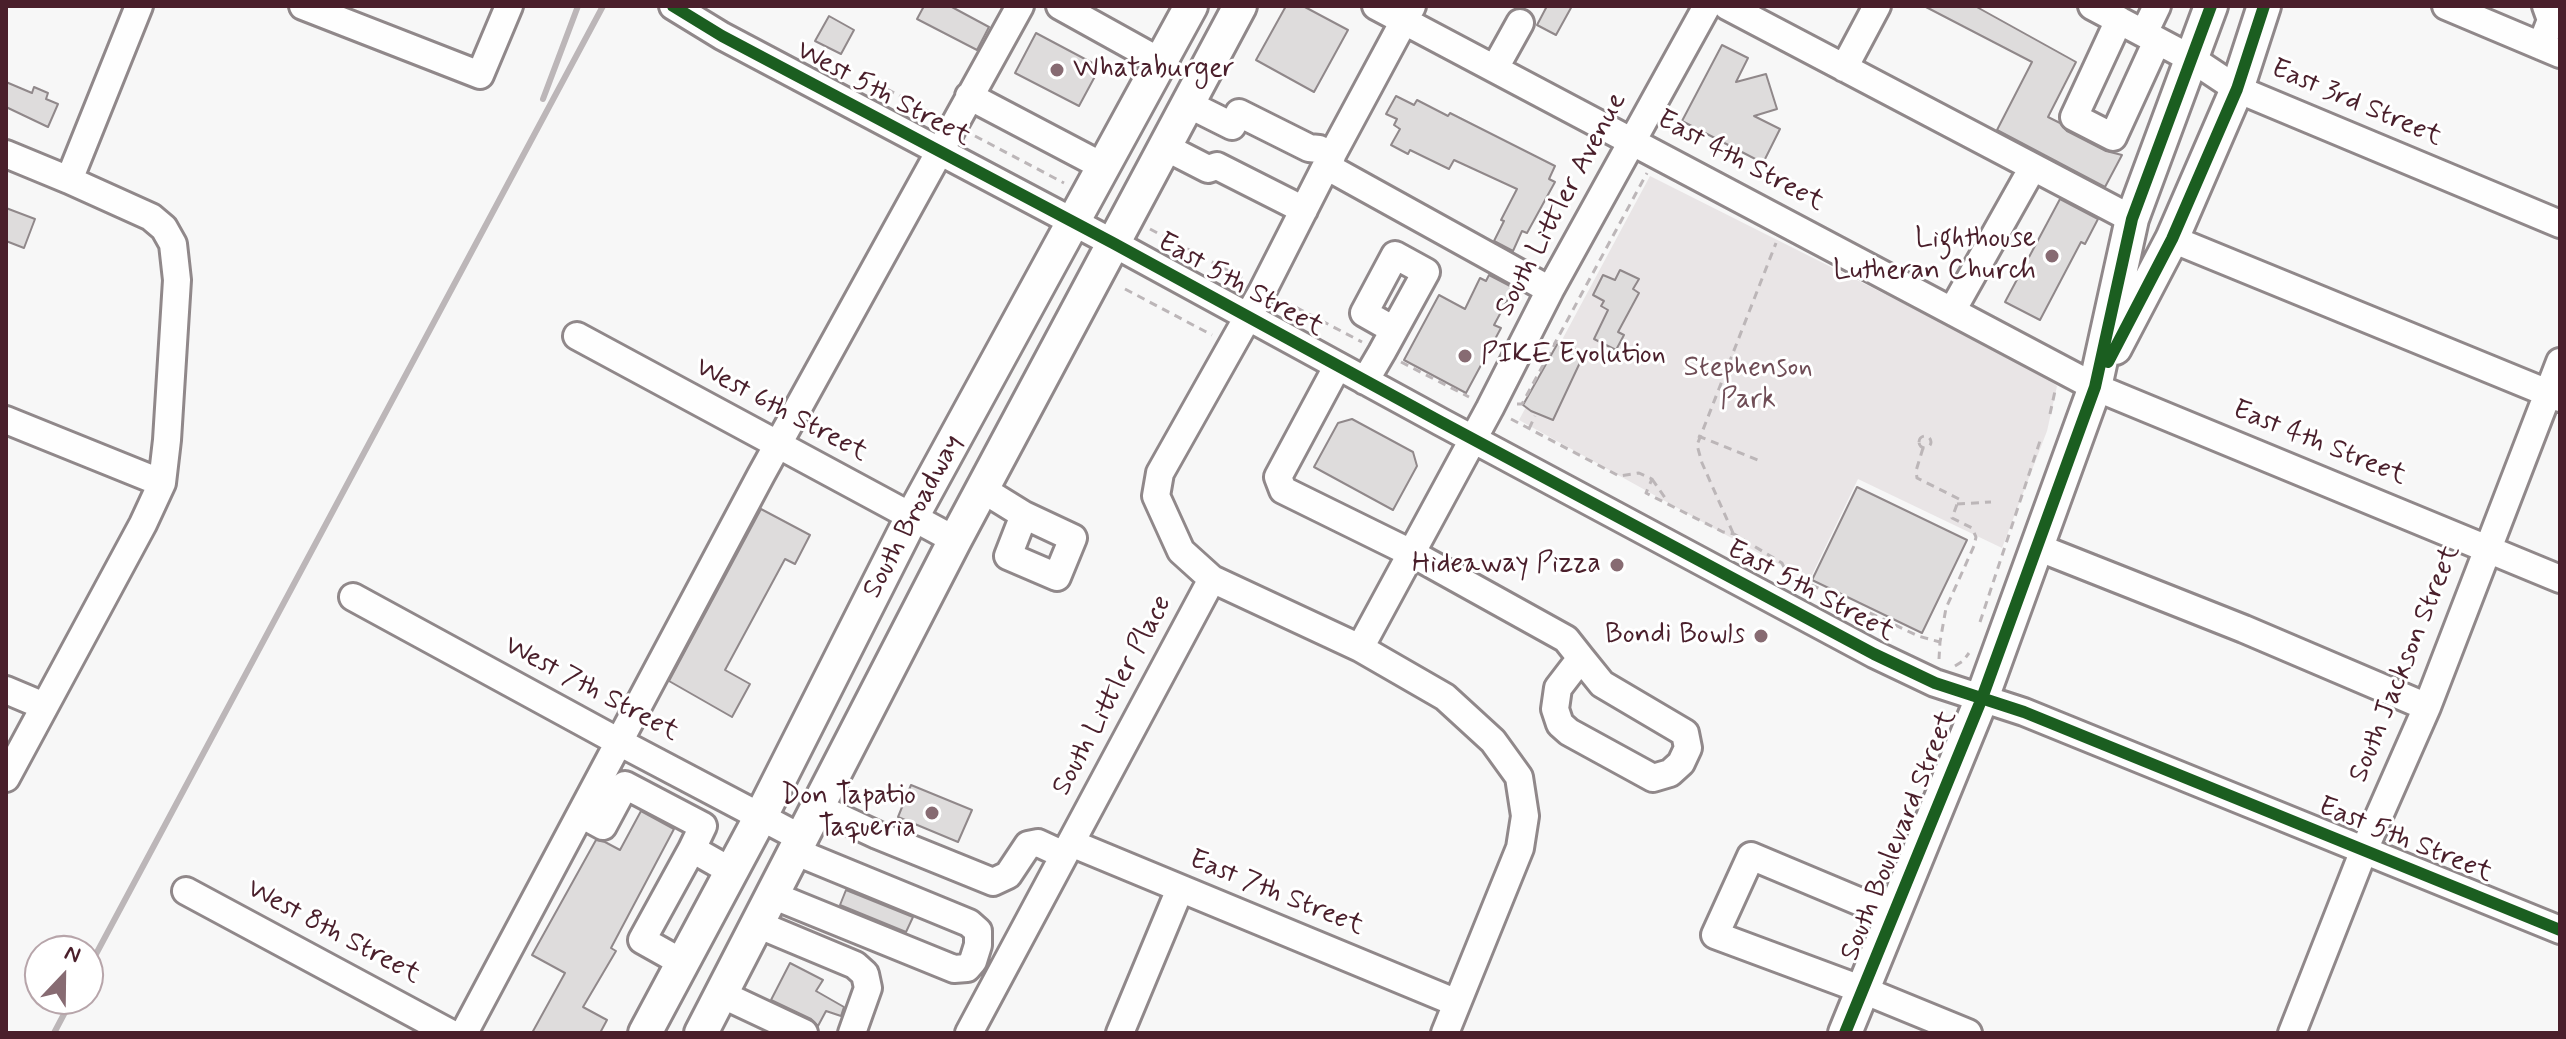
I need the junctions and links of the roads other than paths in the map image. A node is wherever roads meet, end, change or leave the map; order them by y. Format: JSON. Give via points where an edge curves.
{"nodes":[{"id":1,"x":139,"y":6,"type":"edge"},
{"id":2,"x":303,"y":6,"type":"edge"},
{"id":3,"x":509,"y":6,"type":"edge"},
{"id":4,"x":673,"y":6,"type":"edge"},
{"id":5,"x":1020,"y":6,"type":"edge"},
{"id":6,"x":1060,"y":6,"type":"edge"},
{"id":7,"x":1191,"y":6,"type":"edge"},
{"id":8,"x":1240,"y":6,"type":"edge"},
{"id":9,"x":1376,"y":6,"type":"edge"},
{"id":10,"x":1707,"y":6,"type":"edge"},
{"id":11,"x":1727,"y":6,"type":"edge"},
{"id":12,"x":1877,"y":6,"type":"edge"},
{"id":13,"x":2092,"y":6,"type":"edge"},
{"id":14,"x":2157,"y":6,"type":"edge"},
{"id":15,"x":2211,"y":6,"type":"edge"},
{"id":16,"x":2264,"y":6,"type":"edge"},
{"id":17,"x":2446,"y":6,"type":"edge"},
{"id":18,"x":2546,"y":6,"type":"edge"},
{"id":19,"x":2478,"y":12,"type":"edge"},
{"id":20,"x":1408,"y":13,"type":"edge"},
{"id":21,"x":2119,"y":20,"type":"junction"},
{"id":22,"x":1520,"y":23,"type":"dead end"},
{"id":23,"x":2150,"y":37,"type":"junction"},
{"id":24,"x":2550,"y":50,"type":"edge"},
{"id":25,"x":2192,"y":59,"type":"junction"},
{"id":26,"x":1161,"y":62,"type":"junction"},
{"id":27,"x":1495,"y":68,"type":"junction"},
{"id":28,"x":1844,"y":68,"type":"junction"},
{"id":29,"x":2237,"y":89,"type":"junction"},
{"id":30,"x":969,"y":96,"type":"junction"},
{"id":31,"x":1188,"y":104,"type":"junction"},
{"id":32,"x":1632,"y":141,"type":"junction"},
{"id":33,"x":1165,"y":147,"type":"junction"},
{"id":34,"x":939,"y":152,"type":"junction"},
{"id":35,"x":6,"y":154,"type":"edge"},
{"id":36,"x":1329,"y":161,"type":"junction"},
{"id":37,"x":1104,"y":167,"type":"junction"},
{"id":38,"x":2033,"y":167,"type":"junction"},
{"id":39,"x":69,"y":180,"type":"junction"},
{"id":40,"x":1304,"y":210,"type":"junction"},
{"id":41,"x":2132,"y":219,"type":"junction"},
{"id":42,"x":1072,"y":223,"type":"junction"},
{"id":43,"x":2560,"y":224,"type":"edge"},
{"id":44,"x":2172,"y":239,"type":"junction"},
{"id":45,"x":1113,"y":243,"type":"junction"},
{"id":46,"x":1550,"y":290,"type":"junction"},
{"id":47,"x":1952,"y":311,"type":"junction"},
{"id":48,"x":1248,"y":317,"type":"junction"},
{"id":49,"x":577,"y":336,"type":"dead end"},
{"id":50,"x":1388,"y":341,"type":"road end"},
{"id":51,"x":2560,"y":362,"type":"edge"},
{"id":52,"x":1337,"y":367,"type":"junction"},
{"id":53,"x":1365,"y":381,"type":"junction"},
{"id":54,"x":2095,"y":387,"type":"junction"},
{"id":55,"x":2554,"y":396,"type":"edge"},
{"id":56,"x":6,"y":420,"type":"edge"},
{"id":57,"x":1473,"y":439,"type":"junction"},
{"id":58,"x":777,"y":446,"type":"junction"},
{"id":59,"x":162,"y":483,"type":"junction"},
{"id":60,"x":982,"y":489,"type":"junction"},
{"id":61,"x":1024,"y":515,"type":"dead end"},
{"id":62,"x":912,"y":517,"type":"junction"},
{"id":63,"x":955,"y":540,"type":"junction"},
{"id":64,"x":2037,"y":547,"type":"junction"},
{"id":65,"x":2487,"y":549,"type":"junction"},
{"id":66,"x":1411,"y":553,"type":"junction"},
{"id":67,"x":1212,"y":579,"type":"junction"},
{"id":68,"x":2560,"y":579,"type":"edge"},
{"id":69,"x":353,"y":597,"type":"dead end"},
{"id":70,"x":1360,"y":648,"type":"junction"},
{"id":71,"x":1581,"y":658,"type":"junction"},
{"id":72,"x":6,"y":690,"type":"edge"},
{"id":73,"x":1982,"y":698,"type":"junction"},
{"id":74,"x":44,"y":706,"type":"junction"},
{"id":75,"x":2427,"y":707,"type":"junction"},
{"id":76,"x":619,"y":742,"type":"junction"},
{"id":77,"x":6,"y":778,"type":"edge"},
{"id":78,"x":614,"y":779,"type":"junction"},
{"id":79,"x":817,"y":807,"type":"junction"},
{"id":80,"x":760,"y":818,"type":"junction"},
{"id":81,"x":798,"y":844,"type":"junction"},
{"id":82,"x":692,"y":849,"type":"junction"},
{"id":83,"x":1068,"y":849,"type":"junction"},
{"id":84,"x":2364,"y":850,"type":"junction"},
{"id":85,"x":731,"y":871,"type":"junction"},
{"id":86,"x":1180,"y":889,"type":"junction"},
{"id":87,"x":186,"y":891,"type":"dead end"},
{"id":88,"x":772,"y":895,"type":"junction"},
{"id":89,"x":1894,"y":916,"type":"junction"},
{"id":90,"x":757,"y":924,"type":"junction"},
{"id":91,"x":2560,"y":930,"type":"edge"},
{"id":92,"x":978,"y":931,"type":"junction"},
{"id":93,"x":1016,"y":945,"type":"junction"},
{"id":94,"x":683,"y":963,"type":"junction"},
{"id":95,"x":1863,"y":990,"type":"junction"},
{"id":96,"x":721,"y":994,"type":"junction"},
{"id":97,"x":1457,"y":1003,"type":"junction"},
{"id":98,"x":450,"y":1033,"type":"edge"},
{"id":99,"x":464,"y":1033,"type":"edge"},
{"id":100,"x":645,"y":1033,"type":"edge"},
{"id":101,"x":701,"y":1033,"type":"edge"},
{"id":102,"x":804,"y":1033,"type":"edge"},
{"id":103,"x":852,"y":1033,"type":"edge"},
{"id":104,"x":969,"y":1033,"type":"edge"},
{"id":105,"x":1120,"y":1033,"type":"edge"},
{"id":106,"x":1445,"y":1033,"type":"edge"},
{"id":107,"x":1845,"y":1033,"type":"edge"},
{"id":108,"x":1968,"y":1033,"type":"edge"},
{"id":109,"x":2292,"y":1033,"type":"edge"}],
"edges":[{"from":1,"to":39,"type":"street"},
{"from":2,"to":3,"type":"street","via":[[480,75]]},
{"from":4,"to":34,"type":"street","name":"West 5th Street"},
{"from":5,"to":30,"type":"street"},
{"from":6,"to":26,"type":"street"},
{"from":7,"to":26,"type":"main road","name":"South Broadway"},
{"from":8,"to":31,"type":"main road","name":"South Broadway"},
{"from":9,"to":20,"type":"street","name":"East 4th Street"},
{"from":10,"to":32,"type":"street","name":"South Littler Avenue"},
{"from":11,"to":28,"type":"street"},
{"from":12,"to":28,"type":"street"},
{"from":13,"to":21,"type":"street","name":"East 3rd Street"},
{"from":14,"to":23,"type":"street"},
{"from":15,"to":25,"type":"main road","name":"South Boulevard Street"},
{"from":16,"to":29,"type":"main road","name":"South Boulevard Street"},
{"from":17,"to":19,"type":"street"},
{"from":18,"to":24,"type":"street"},
{"from":19,"to":24,"type":"street"},
{"from":20,"to":27,"type":"street","name":"East 4th Street"},
{"from":20,"to":36,"type":"street"},
{"from":21,"to":23,"type":"street","name":"East 3rd Street"},
{"from":21,"to":23,"type":"street","via":[[2074,117],[2113,137]]},
{"from":22,"to":27,"type":"street"},
{"from":23,"to":25,"type":"street","name":"East 3rd Street"},
{"from":25,"to":29,"type":"street","name":"East 3rd Street"},
{"from":25,"to":41,"type":"main road","name":"South Boulevard Street"},
{"from":26,"to":37,"type":"main road","name":"South Broadway"},
{"from":27,"to":32,"type":"street","name":"East 4th Street"},
{"from":28,"to":38,"type":"street"},
{"from":29,"to":43,"type":"street","name":"East 3rd Street"},
{"from":29,"to":44,"type":"main road","name":"South Boulevard Street"},
{"from":30,"to":34,"type":"street"},
{"from":30,"to":37,"type":"street"},
{"from":31,"to":33,"type":"main road","name":"South Broadway"},
{"from":31,"to":36,"type":"street","via":[[1232,126],[1239,113],[1319,149]]},
{"from":32,"to":46,"type":"street","name":"South Littler Avenue"},
{"from":32,"to":47,"type":"street","name":"East 4th Street"},
{"from":33,"to":40,"type":"street","via":[[1208,169],[1217,166]]},
{"from":33,"to":45,"type":"main road","name":"South Broadway"},
{"from":34,"to":42,"type":"street","name":"West 5th Street"},
{"from":34,"to":58,"type":"street"},
{"from":35,"to":39,"type":"street"},
{"from":36,"to":40,"type":"street"},
{"from":36,"to":46,"type":"street"},
{"from":37,"to":42,"type":"main road","name":"South Broadway"},
{"from":38,"to":41,"type":"street"},
{"from":38,"to":47,"type":"street"},
{"from":39,"to":59,"type":"street","via":[[151,217],[173,244],[177,280]]},
{"from":40,"to":48,"type":"street"},
{"from":41,"to":54,"type":"main road","name":"South Boulevard Street"},
{"from":42,"to":45,"type":"street","name":"East 5th Street"},
{"from":42,"to":62,"type":"main road","name":"South Broadway"},
{"from":44,"to":54,"type":"main road","name":"South Boulevard Street"},
{"from":44,"to":55,"type":"street"},
{"from":45,"to":48,"type":"street","name":"East 5th Street"},
{"from":45,"to":60,"type":"main road","name":"South Broadway"},
{"from":46,"to":57,"type":"street","name":"South Littler Avenue"},
{"from":47,"to":54,"type":"street","name":"East 4th Street"},
{"from":48,"to":52,"type":"street","name":"East 5th Street"},
{"from":48,"to":67,"type":"street","via":[[1160,473],[1156,496],[1181,551]]},
{"from":49,"to":58,"type":"street","name":"West 6th Street"},
{"from":50,"to":53,"type":"street"},
{"from":51,"to":55,"type":"street","name":"South Jackson Street"},
{"from":52,"to":53,"type":"street","name":"East 5th Street"},
{"from":52,"to":66,"type":"street","via":[[1278,477],[1283,490]]},
{"from":53,"to":57,"type":"street","name":"East 5th Street"},
{"from":54,"to":64,"type":"main road","name":"South Boulevard Street"},
{"from":54,"to":65,"type":"street","name":"East 4th Street"},
{"from":55,"to":65,"type":"street","name":"South Jackson Street"},
{"from":56,"to":59,"type":"street"},
{"from":57,"to":66,"type":"street","name":"South Littler Avenue"},
{"from":57,"to":73,"type":"street","name":"East 5th Street","via":[[1874,654]]},
{"from":58,"to":62,"type":"street","name":"West 6th Street"},
{"from":58,"to":76,"type":"street"},
{"from":59,"to":74,"type":"street"},
{"from":60,"to":61,"type":"street"},
{"from":60,"to":63,"type":"main road","name":"South Broadway"},
{"from":62,"to":63,"type":"street","name":"West 6th Street"},
{"from":62,"to":80,"type":"main road","name":"South Broadway"},
{"from":63,"to":79,"type":"main road","name":"South Broadway"},
{"from":64,"to":73,"type":"main road","name":"South Boulevard Street"},
{"from":64,"to":75,"type":"street"},
{"from":65,"to":68,"type":"street","name":"East 4th Street"},
{"from":65,"to":75,"type":"street","name":"South Jackson Street"},
{"from":66,"to":70,"type":"street","name":"South Littler Avenue"},
{"from":66,"to":71,"type":"street","via":[[1566,639]]},
{"from":67,"to":70,"type":"street"},
{"from":67,"to":83,"type":"street","name":"South Littler Place"},
{"from":69,"to":76,"type":"street","name":"West 7th Street"},
{"from":70,"to":97,"type":"street","via":[[1445,697],[1493,741],[1519,777],[1525,816],[1520,848]]},
{"from":71,"to":71,"type":"street","via":[[1602,684],[1685,733],[1688,748],[1670,773],[1653,778],[1560,724],[1555,709],[1558,688]]},
{"from":72,"to":74,"type":"street"},
{"from":73,"to":84,"type":"street","name":"East 5th Street"},
{"from":73,"to":89,"type":"main road","name":"South Boulevard Street"},
{"from":74,"to":77,"type":"street"},
{"from":75,"to":84,"type":"street","name":"South Jackson Street"},
{"from":76,"to":78,"type":"street"},
{"from":76,"to":80,"type":"street","name":"West 7th Street"},
{"from":78,"to":82,"type":"street","via":[[703,826]]},
{"from":78,"to":99,"type":"street","via":[[581,814]]},
{"from":79,"to":81,"type":"main road","name":"South Broadway"},
{"from":79,"to":83,"type":"street","name":"East 7th Street","via":[[993,882],[1008,875],[1028,845]]},
{"from":80,"to":81,"type":"street","name":"West 7th Street"},
{"from":80,"to":85,"type":"main road","name":"South Broadway"},
{"from":81,"to":88,"type":"main road","name":"South Broadway"},
{"from":81,"to":92,"type":"street","name":"West 7th Street"},
{"from":82,"to":85,"type":"street"},
{"from":82,"to":94,"type":"street","via":[[642,940]]},
{"from":83,"to":86,"type":"street","name":"East 7th Street"},
{"from":83,"to":93,"type":"street","name":"South Littler Place"},
{"from":84,"to":91,"type":"street","name":"East 5th Street"},
{"from":84,"to":109,"type":"street","name":"South Jackson Street"},
{"from":85,"to":94,"type":"main road","name":"South Broadway"},
{"from":86,"to":97,"type":"street","name":"East 7th Street"},
{"from":86,"to":105,"type":"street"},
{"from":87,"to":98,"type":"street","name":"West 8th Street"},
{"from":88,"to":90,"type":"main road","name":"South Broadway"},
{"from":88,"to":92,"type":"street","via":[[954,969],[967,968],[973,961]]},
{"from":89,"to":95,"type":"main road","name":"South Boulevard Street"},
{"from":89,"to":95,"type":"street","via":[[1751,856],[1715,935]]},
{"from":90,"to":96,"type":"main road","name":"South Broadway"},
{"from":90,"to":103,"type":"street","via":[[865,974],[868,988]]},
{"from":92,"to":93,"type":"street","name":"West 7th Street"},
{"from":93,"to":104,"type":"street","name":"South Littler Place"},
{"from":94,"to":100,"type":"main road","name":"South Broadway"},
{"from":95,"to":107,"type":"main road","name":"South Boulevard Street"},
{"from":95,"to":108,"type":"street"},
{"from":96,"to":101,"type":"main road","name":"South Broadway"},
{"from":96,"to":102,"type":"street"},
{"from":97,"to":106,"type":"street"}]}
